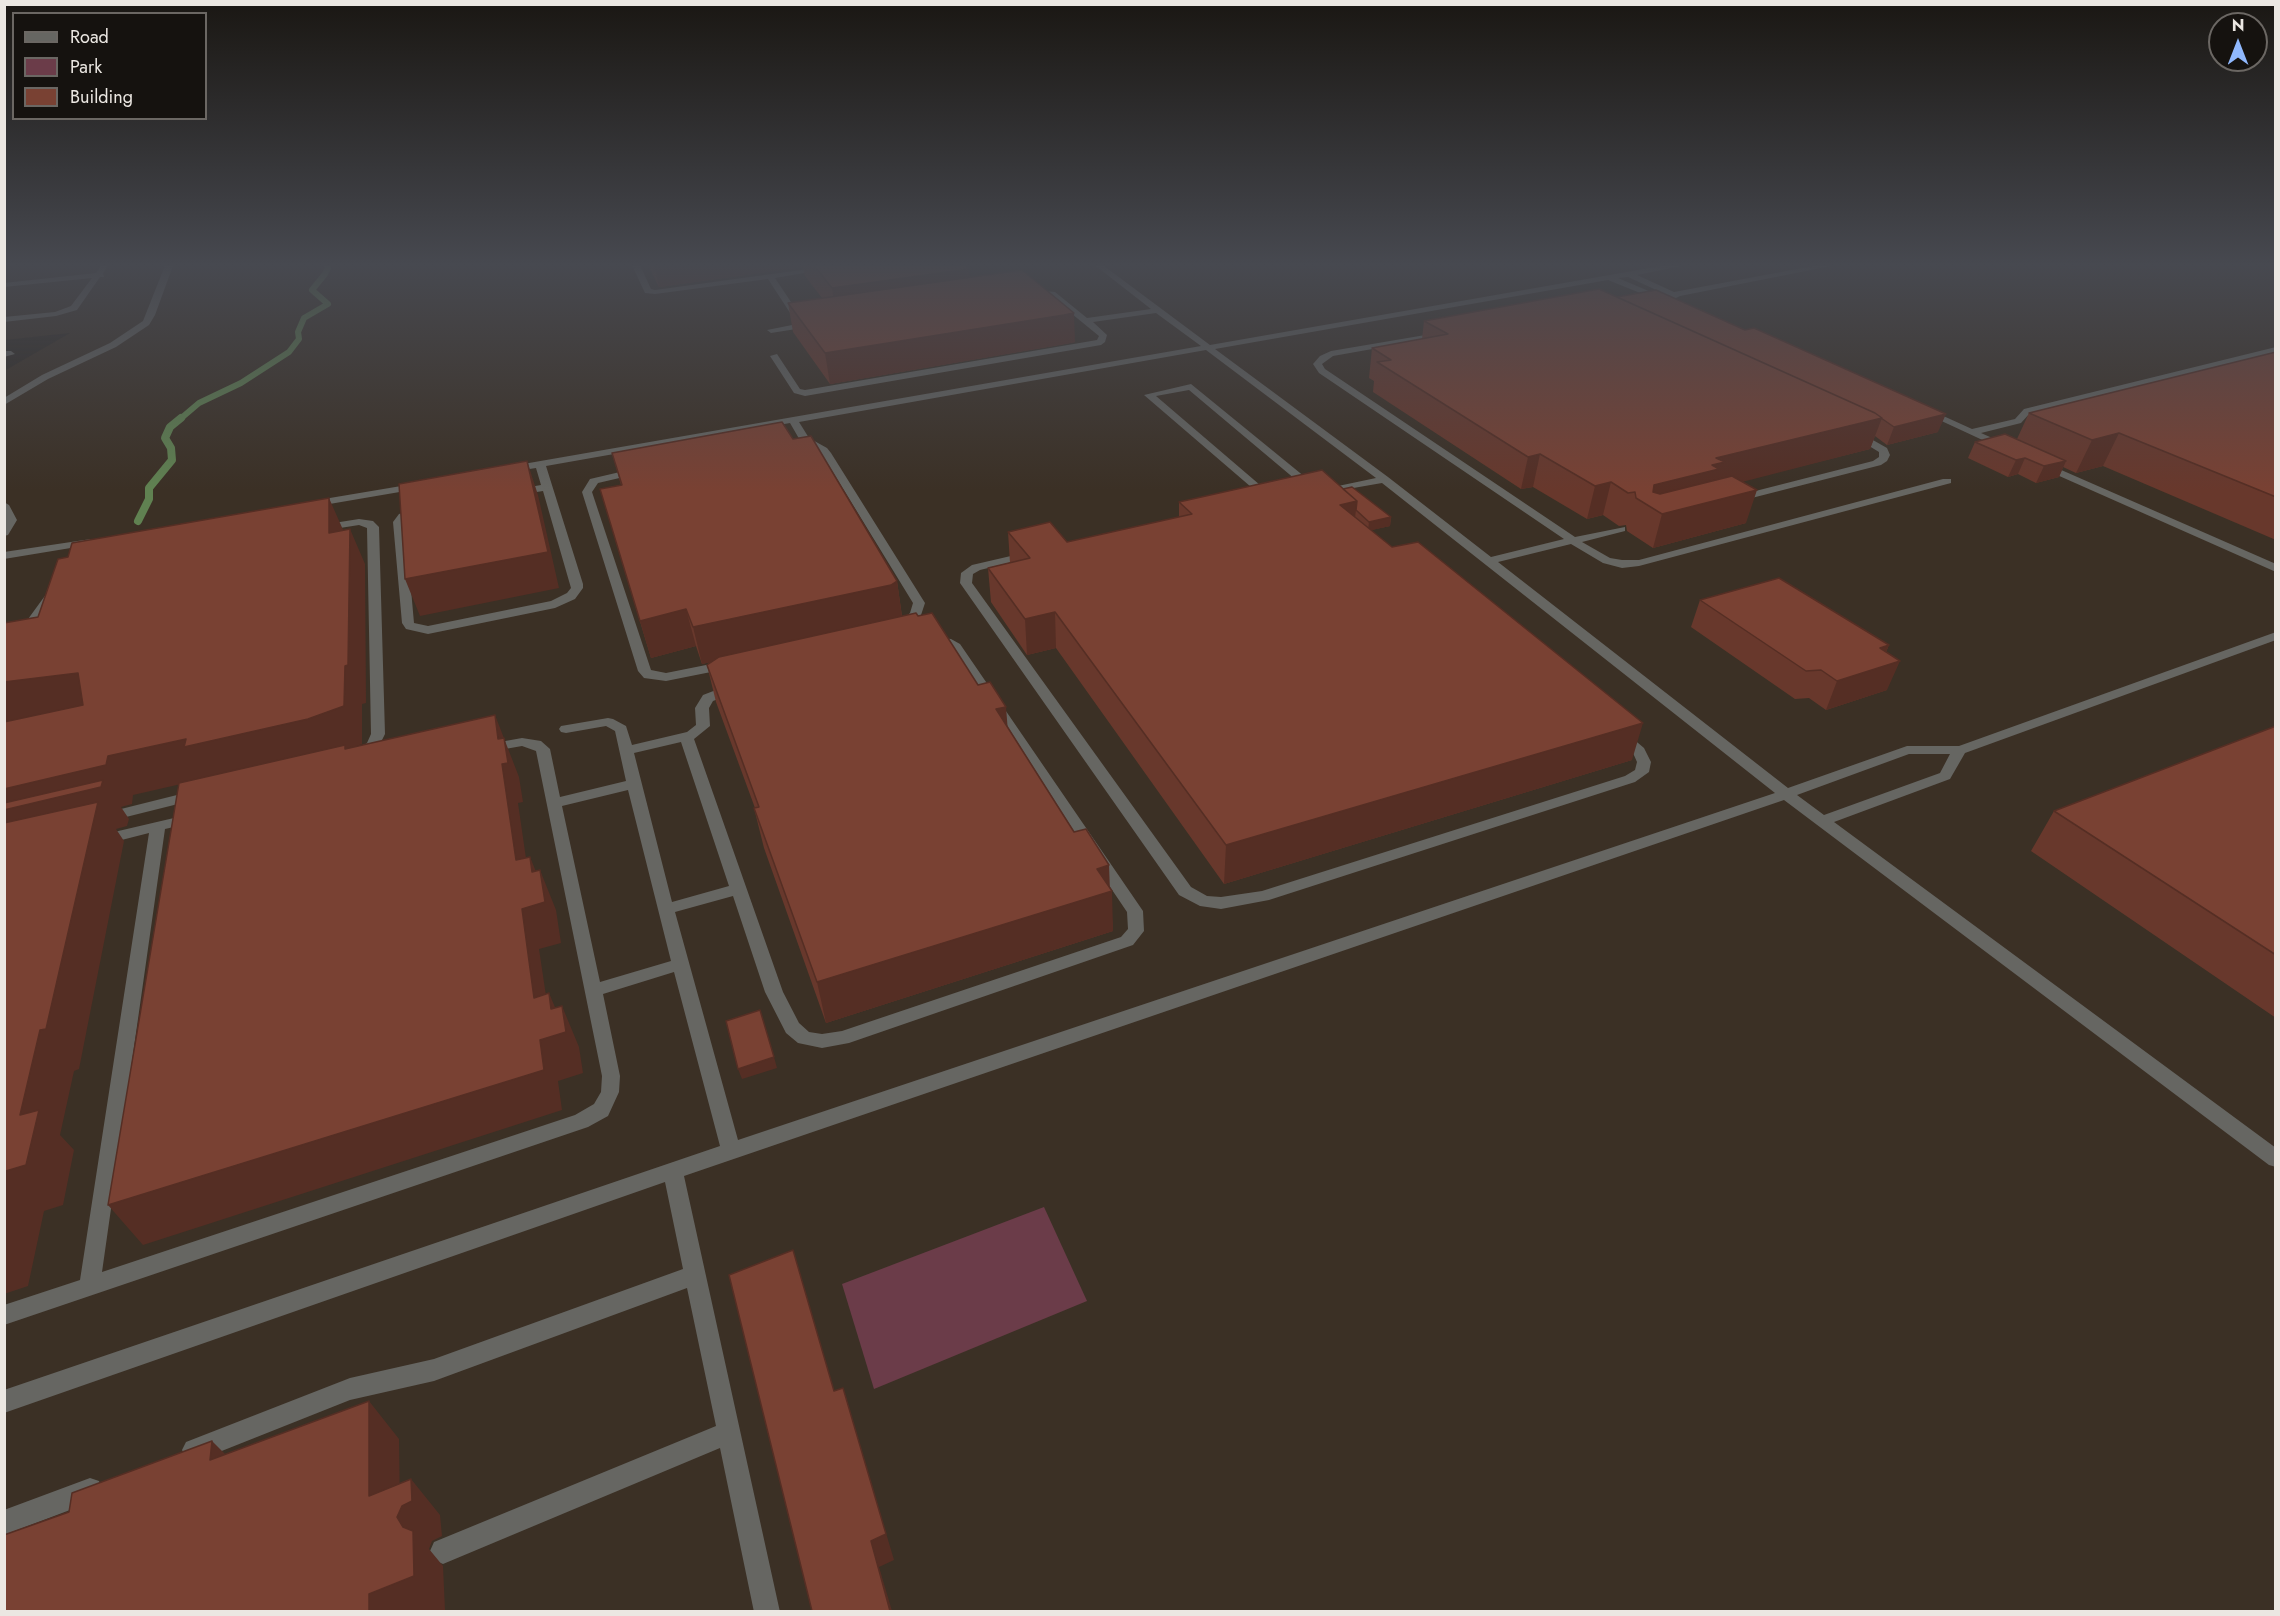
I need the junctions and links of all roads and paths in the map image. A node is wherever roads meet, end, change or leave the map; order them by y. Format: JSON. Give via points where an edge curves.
{"nodes":[{"id":1,"x":123,"y":338,"type":"edge"},
{"id":2,"x":1102,"y":338,"type":"edge"},
{"id":3,"x":1195,"y":338,"type":"edge"},
{"id":4,"x":1263,"y":338,"type":"edge"},
{"id":5,"x":1416,"y":338,"type":"edge"},
{"id":6,"x":1208,"y":348,"type":"junction"},
{"id":7,"x":2276,"y":350,"type":"edge"},
{"id":8,"x":774,"y":356,"type":"dead end"},
{"id":9,"x":4,"y":402,"type":"edge"},
{"id":10,"x":1917,"y":408,"type":"edge"},
{"id":11,"x":793,"y":420,"type":"junction"},
{"id":12,"x":1848,"y":430,"type":"edge"},
{"id":13,"x":1971,"y":432,"type":"junction"},
{"id":14,"x":2015,"y":452,"type":"edge"},
{"id":15,"x":2037,"y":462,"type":"edge"},
{"id":16,"x":540,"y":464,"type":"junction"},
{"id":17,"x":647,"y":470,"type":"edge"},
{"id":18,"x":494,"y":472,"type":"edge"},
{"id":19,"x":1383,"y":479,"type":"junction"},
{"id":20,"x":1947,"y":481,"type":"dead end"},
{"id":21,"x":425,"y":484,"type":"edge"},
{"id":22,"x":548,"y":487,"type":"junction"},
{"id":23,"x":501,"y":495,"type":"edge"},
{"id":24,"x":1282,"y":495,"type":"edge"},
{"id":25,"x":1312,"y":495,"type":"junction"},
{"id":26,"x":344,"y":499,"type":"junction"},
{"id":27,"x":1729,"y":501,"type":"edge"},
{"id":28,"x":4,"y":505,"type":"edge"},
{"id":29,"x":297,"y":507,"type":"edge"},
{"id":30,"x":430,"y":508,"type":"edge"},
{"id":31,"x":1335,"y":509,"type":"edge"},
{"id":32,"x":345,"y":524,"type":"junction"},
{"id":33,"x":1621,"y":529,"type":"dead end"},
{"id":34,"x":310,"y":530,"type":"edge"},
{"id":35,"x":4,"y":533,"type":"edge"},
{"id":36,"x":1572,"y":540,"type":"junction"},
{"id":37,"x":98,"y":541,"type":"edge"},
{"id":38,"x":1042,"y":551,"type":"edge"},
{"id":39,"x":4,"y":556,"type":"edge"},
{"id":40,"x":1488,"y":561,"type":"junction"},
{"id":41,"x":2276,"y":569,"type":"edge"},
{"id":42,"x":63,"y":584,"type":"edge"},
{"id":43,"x":890,"y":628,"type":"edge"},
{"id":44,"x":2276,"y":636,"type":"edge"},
{"id":45,"x":916,"y":645,"type":"edge"},
{"id":46,"x":10,"y":646,"type":"edge"},
{"id":47,"x":4,"y":662,"type":"edge"},
{"id":48,"x":734,"y":663,"type":"edge"},
{"id":49,"x":745,"y":685,"type":"edge"},
{"id":50,"x":1605,"y":723,"type":"edge"},
{"id":51,"x":566,"y":729,"type":"dead end"},
{"id":52,"x":686,"y":737,"type":"junction"},
{"id":53,"x":627,"y":750,"type":"junction"},
{"id":54,"x":1960,"y":750,"type":"junction"},
{"id":55,"x":472,"y":752,"type":"edge"},
{"id":56,"x":348,"y":759,"type":"edge"},
{"id":57,"x":634,"y":784,"type":"junction"},
{"id":58,"x":208,"y":793,"type":"edge"},
{"id":59,"x":1786,"y":794,"type":"junction"},
{"id":60,"x":553,"y":804,"type":"junction"},
{"id":61,"x":205,"y":815,"type":"edge"},
{"id":62,"x":95,"y":820,"type":"edge"},
{"id":63,"x":1823,"y":822,"type":"junction"},
{"id":64,"x":159,"y":826,"type":"junction"},
{"id":65,"x":81,"y":844,"type":"edge"},
{"id":66,"x":738,"y":889,"type":"junction"},
{"id":67,"x":666,"y":909,"type":"junction"},
{"id":68,"x":681,"y":964,"type":"junction"},
{"id":69,"x":592,"y":991,"type":"junction"},
{"id":70,"x":731,"y":1151,"type":"junction"},
{"id":71,"x":2276,"y":1159,"type":"edge"},
{"id":72,"x":673,"y":1172,"type":"junction"},
{"id":73,"x":694,"y":1275,"type":"junction"},
{"id":74,"x":89,"y":1288,"type":"junction"},
{"id":75,"x":4,"y":1315,"type":"edge"},
{"id":76,"x":4,"y":1402,"type":"edge"},
{"id":77,"x":728,"y":1433,"type":"junction"},
{"id":78,"x":172,"y":1458,"type":"edge"},
{"id":79,"x":105,"y":1484,"type":"edge"},
{"id":80,"x":4,"y":1523,"type":"edge"},
{"id":81,"x":443,"y":1551,"type":"dead end"},
{"id":82,"x":766,"y":1611,"type":"edge"}],
"edges":[{"from":1,"to":9,"type":"street"},
{"from":2,"to":8,"type":"street","via":[[1101,342],[809,392],[797,391]]},
{"from":3,"to":6,"type":"street"},
{"from":4,"to":6,"type":"street"},
{"from":5,"to":36,"type":"street","via":[[1331,354],[1317,364]]},
{"from":6,"to":11,"type":"street"},
{"from":6,"to":19,"type":"street"},
{"from":7,"to":13,"type":"street","via":[[2027,411],[2018,421]]},
{"from":10,"to":13,"type":"street"},
{"from":11,"to":16,"type":"street"},
{"from":11,"to":43,"type":"street","via":[[800,441],[827,455],[919,603],[911,621]]},
{"from":12,"to":27,"type":"street","via":[[1876,444],[1883,459]]},
{"from":13,"to":14,"type":"street"},
{"from":15,"to":41,"type":"street"},
{"from":16,"to":18,"type":"street"},
{"from":16,"to":22,"type":"street"},
{"from":17,"to":48,"type":"street","via":[[594,481],[587,492],[645,671],[666,677]]},
{"from":19,"to":25,"type":"street"},
{"from":19,"to":40,"type":"street"},
{"from":20,"to":36,"type":"street","via":[[1640,562],[1607,561]]},
{"from":21,"to":26,"type":"street"},
{"from":22,"to":23,"type":"street"},
{"from":22,"to":30,"type":"street","via":[[577,584],[575,593],[544,607],[421,630],[408,623],[399,522],[407,514]]},
{"from":24,"to":25,"type":"street","via":[[1263,498],[1149,395],[1191,387]]},
{"from":25,"to":31,"type":"street"},
{"from":26,"to":29,"type":"street"},
{"from":26,"to":32,"type":"street"},
{"from":28,"to":35,"type":"street","via":[[11,519]]},
{"from":32,"to":34,"type":"street"},
{"from":32,"to":56,"type":"street","via":[[365,522],[373,527],[377,723],[373,745]]},
{"from":33,"to":36,"type":"street"},
{"from":36,"to":40,"type":"street"},
{"from":37,"to":39,"type":"street"},
{"from":38,"to":50,"type":"street","via":[[976,567],[967,573],[966,583],[1185,891],[1206,902],[1263,896],[1642,772],[1644,762],[1639,751]]},
{"from":40,"to":59,"type":"street"},
{"from":42,"to":46,"type":"street"},
{"from":44,"to":54,"type":"street"},
{"from":45,"to":66,"type":"street","via":[[942,641],[955,647],[1135,911],[1137,924],[1133,936],[1118,945],[843,1038],[813,1040],[798,1035],[782,1011]]},
{"from":46,"to":47,"type":"street"},
{"from":49,"to":52,"type":"street","via":[[708,698],[702,708],[703,726]]},
{"from":51,"to":53,"type":"street","via":[[612,723],[621,729]]},
{"from":52,"to":53,"type":"street"},
{"from":52,"to":66,"type":"street"},
{"from":53,"to":57,"type":"street"},
{"from":54,"to":59,"type":"street","via":[[1907,750]]},
{"from":54,"to":63,"type":"street","via":[[1945,776]]},
{"from":55,"to":60,"type":"street","via":[[506,743],[536,744],[543,749]]},
{"from":57,"to":60,"type":"street"},
{"from":57,"to":67,"type":"street"},
{"from":58,"to":62,"type":"street"},
{"from":59,"to":63,"type":"street"},
{"from":59,"to":70,"type":"street"},
{"from":60,"to":69,"type":"street"},
{"from":61,"to":64,"type":"street"},
{"from":63,"to":71,"type":"street"},
{"from":64,"to":65,"type":"street"},
{"from":64,"to":74,"type":"street"},
{"from":66,"to":67,"type":"street"},
{"from":67,"to":68,"type":"street"},
{"from":68,"to":69,"type":"street"},
{"from":68,"to":70,"type":"street"},
{"from":69,"to":74,"type":"street","via":[[612,1083],[607,1101],[592,1116]]},
{"from":70,"to":72,"type":"street"},
{"from":72,"to":73,"type":"street"},
{"from":72,"to":76,"type":"street"},
{"from":73,"to":77,"type":"street"},
{"from":73,"to":78,"type":"street","via":[[434,1370],[350,1389]]},
{"from":74,"to":75,"type":"street"},
{"from":77,"to":81,"type":"street"},
{"from":77,"to":82,"type":"street"},
{"from":79,"to":80,"type":"street"}]}
